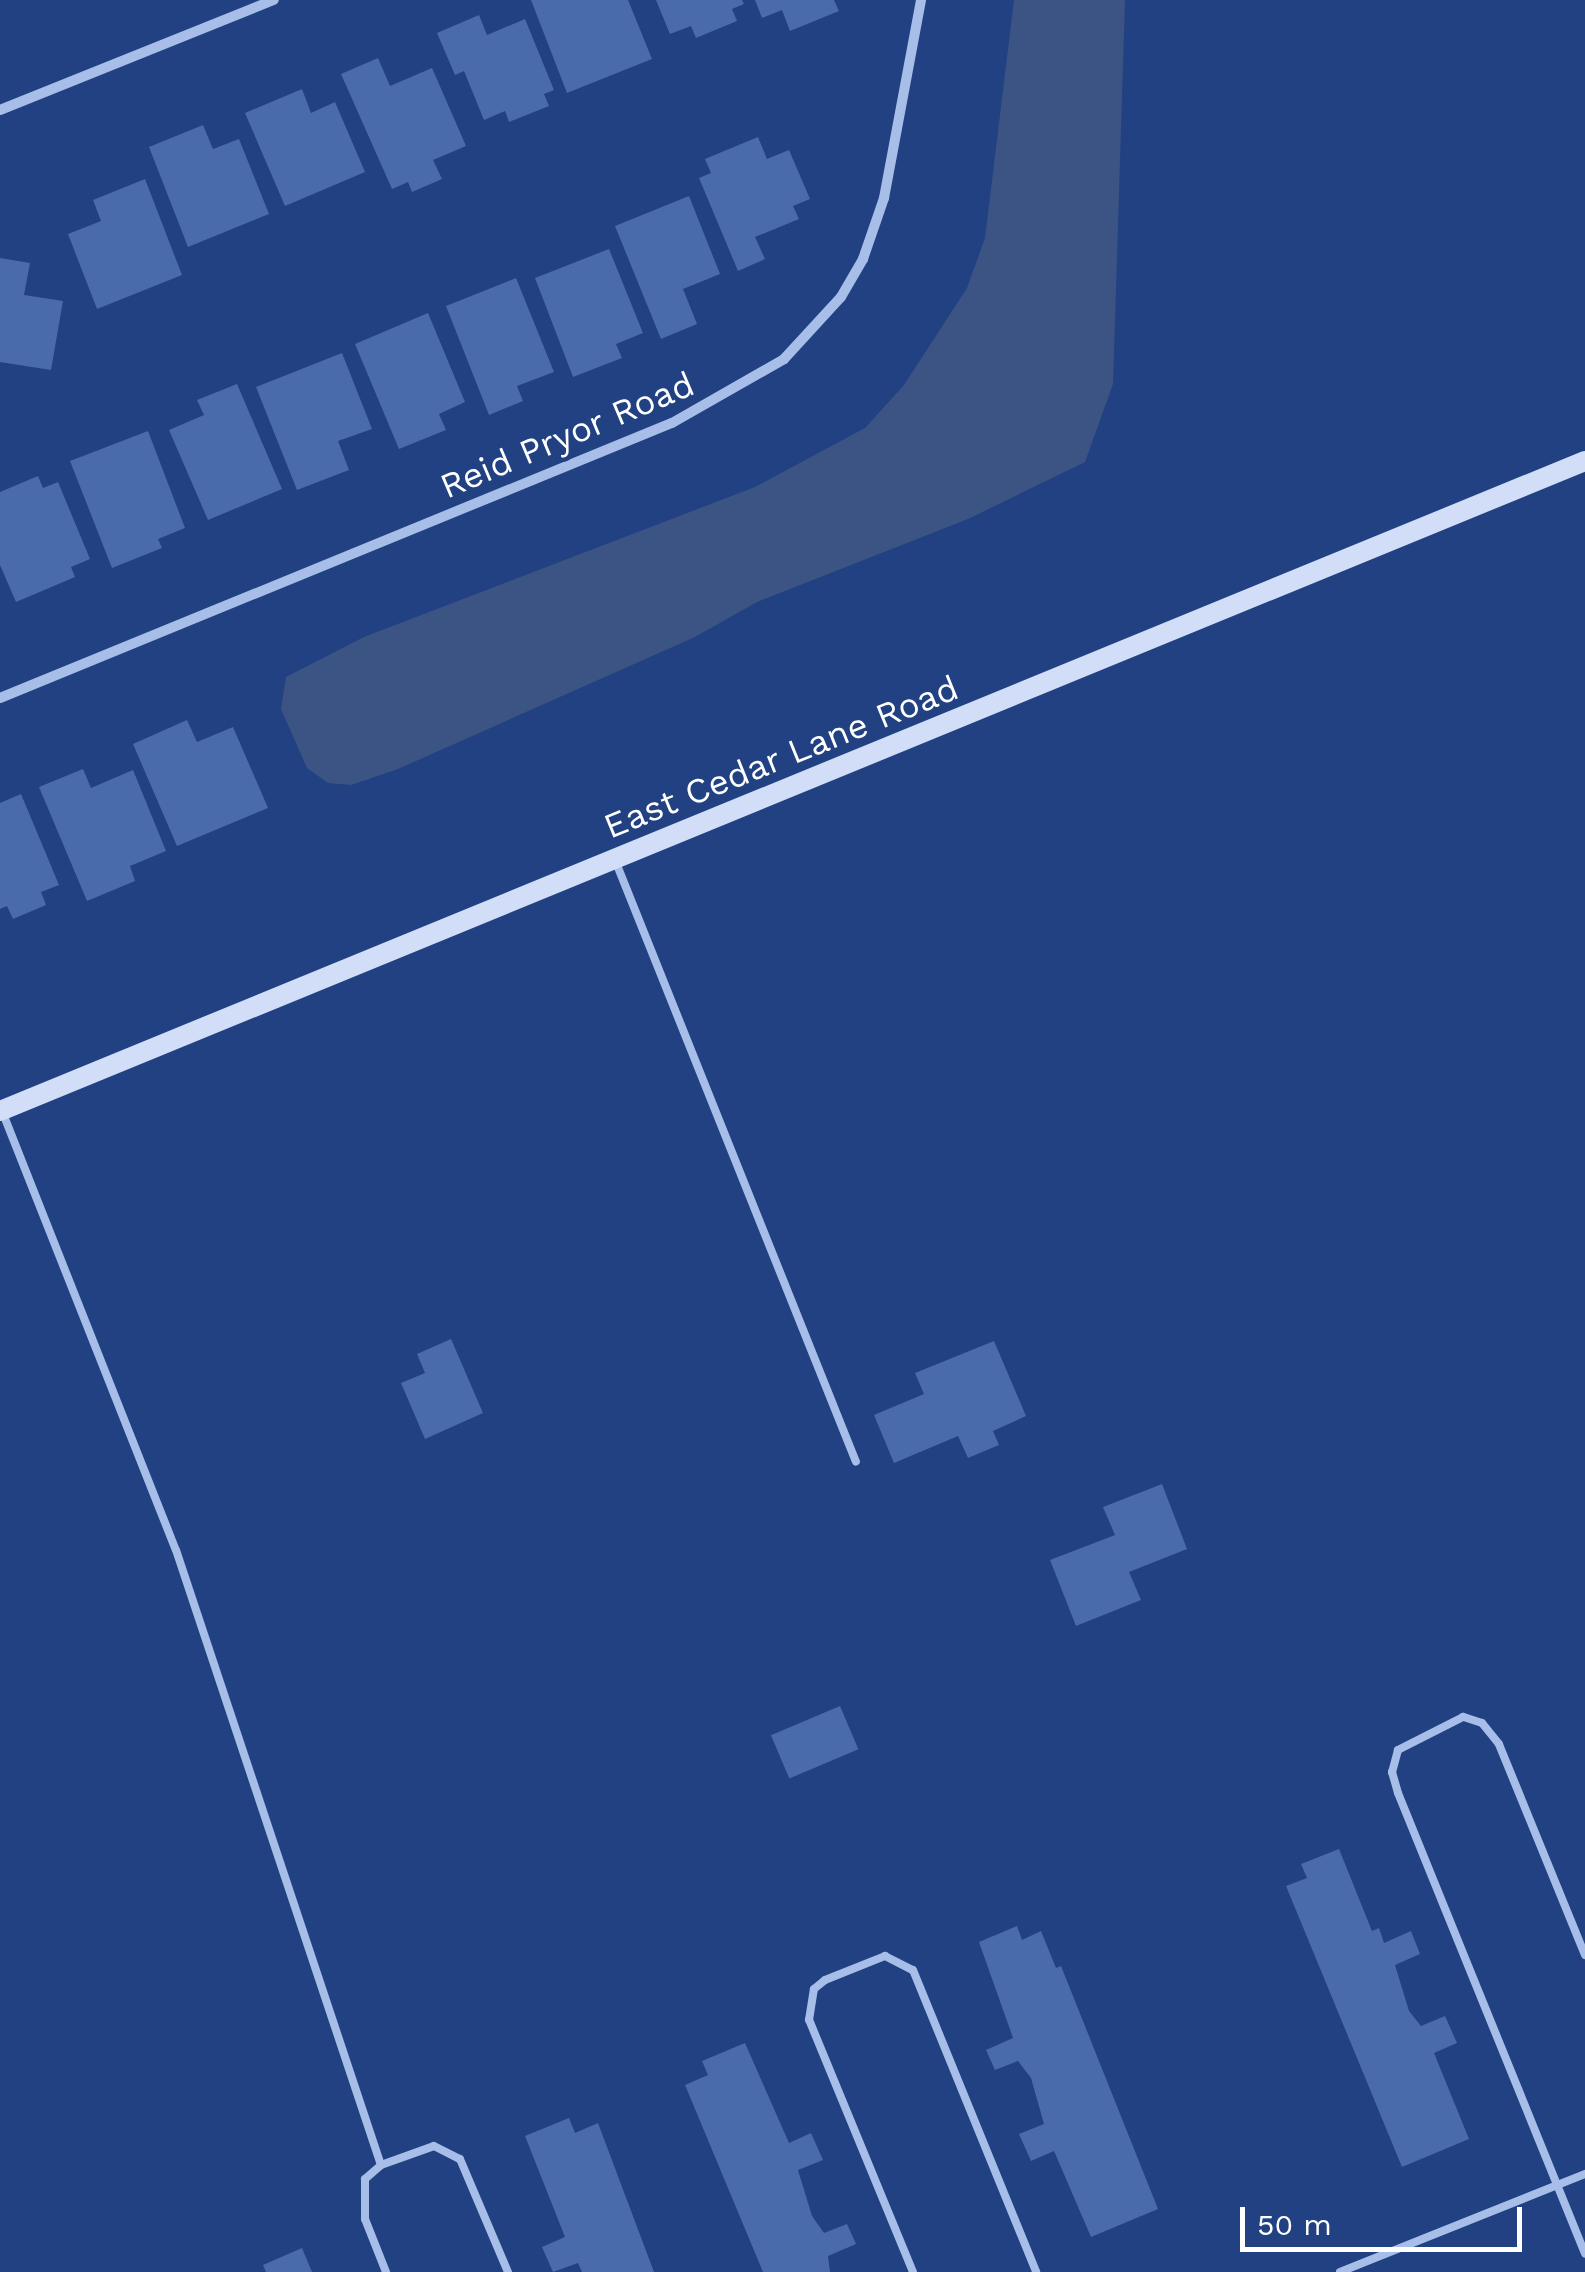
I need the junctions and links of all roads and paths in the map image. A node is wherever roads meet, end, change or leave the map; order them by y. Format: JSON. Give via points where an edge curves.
{"nodes":[{"id":1,"x":274,"y":0,"type":"edge"},
{"id":2,"x":921,"y":0,"type":"edge"},
{"id":3,"x":0,"y":110,"type":"edge"},
{"id":4,"x":1585,"y":461,"type":"edge"},
{"id":5,"x":0,"y":698,"type":"edge"},
{"id":6,"x":615,"y":860,"type":"junction"},
{"id":7,"x":1,"y":1110,"type":"edge"},
{"id":8,"x":856,"y":1462,"type":"dead end"},
{"id":9,"x":1585,"y":1954,"type":"edge"},
{"id":10,"x":380,"y":2165,"type":"junction"},
{"id":11,"x":1585,"y":2174,"type":"edge"},
{"id":12,"x":1558,"y":2186,"type":"junction"},
{"id":13,"x":1585,"y":2253,"type":"edge"},
{"id":14,"x":386,"y":2272,"type":"edge"},
{"id":15,"x":508,"y":2272,"type":"edge"},
{"id":16,"x":913,"y":2272,"type":"edge"},
{"id":17,"x":1036,"y":2272,"type":"edge"},
{"id":18,"x":1340,"y":2272,"type":"edge"}],
"edges":[{"from":1,"to":3,"type":"street"},
{"from":2,"to":5,"type":"street","name":"Reid Pryor Road","via":[[884,198],[863,259],[841,298],[784,359],[672,423]]},
{"from":4,"to":6,"type":"main road","name":"East Cedar Lane Road"},
{"from":6,"to":7,"type":"main road","name":"East Cedar Lane Road"},
{"from":6,"to":8,"type":"lane"},
{"from":7,"to":10,"type":"lane","via":[[176,1550]]},
{"from":9,"to":12,"type":"lane","via":[[1499,1744],[1482,1724],[1463,1718],[1398,1750],[1392,1772],[1398,1793]]},
{"from":10,"to":14,"type":"lane","via":[[366,2178],[361,2200]]},
{"from":10,"to":15,"type":"lane","via":[[434,2146],[452,2151]]},
{"from":11,"to":12,"type":"lane"},
{"from":12,"to":13,"type":"lane"},
{"from":12,"to":18,"type":"lane"},
{"from":16,"to":17,"type":"lane","via":[[809,2020],[814,1989],[885,1956],[912,1970]]}]}
